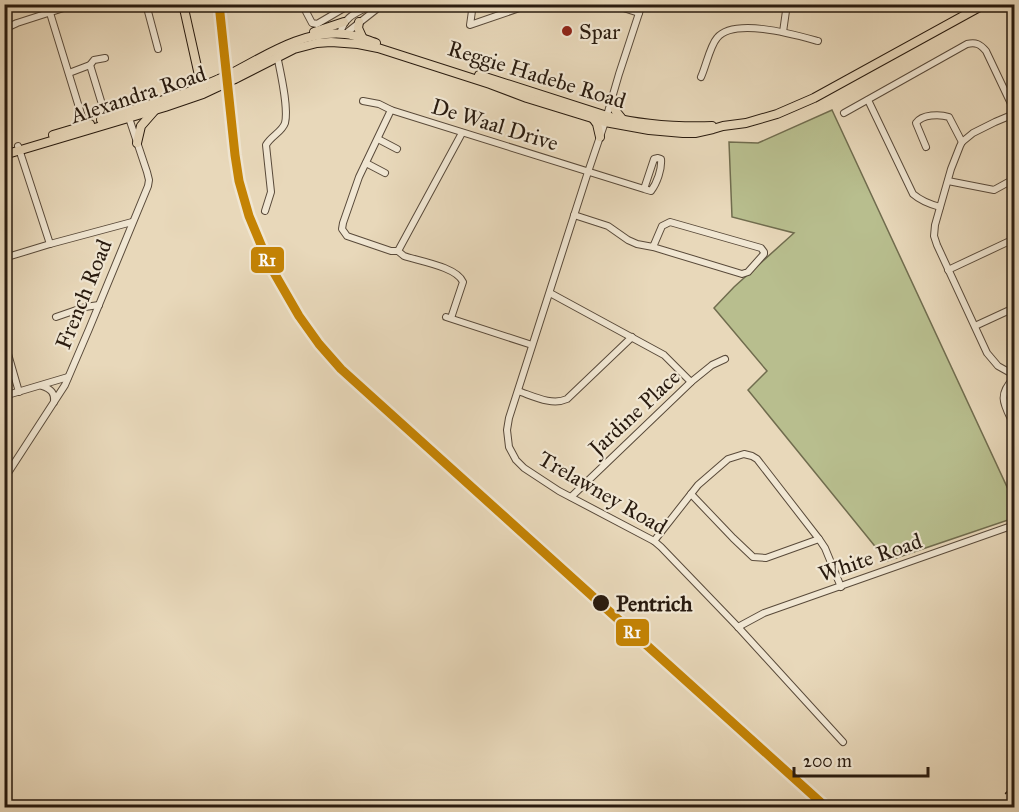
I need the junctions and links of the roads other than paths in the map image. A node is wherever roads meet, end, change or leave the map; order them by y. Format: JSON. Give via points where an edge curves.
{"nodes":[{"id":1,"x":76,"y":4,"type":"edge"},
{"id":2,"x":146,"y":4,"type":"edge"},
{"id":3,"x":183,"y":4,"type":"edge"},
{"id":4,"x":302,"y":4,"type":"edge"},
{"id":5,"x":351,"y":4,"type":"edge"},
{"id":6,"x":374,"y":4,"type":"edge"},
{"id":7,"x":382,"y":4,"type":"edge"},
{"id":8,"x":473,"y":4,"type":"edge"},
{"id":9,"x":531,"y":4,"type":"edge"},
{"id":10,"x":611,"y":4,"type":"edge"},
{"id":11,"x":642,"y":4,"type":"edge"},
{"id":12,"x":787,"y":4,"type":"edge"},
{"id":13,"x":985,"y":4,"type":"edge"},
{"id":14,"x":51,"y":13,"type":"junction"},
{"id":15,"x":639,"y":13,"type":"junction"},
{"id":16,"x":359,"y":21,"type":"junction"},
{"id":17,"x":344,"y":22,"type":"junction"},
{"id":18,"x":5,"y":26,"type":"edge"},
{"id":19,"x":783,"y":32,"type":"junction"},
{"id":20,"x":340,"y":37,"type":"junction"},
{"id":21,"x":302,"y":39,"type":"junction"},
{"id":22,"x":818,"y":41,"type":"dead end"},
{"id":23,"x":348,"y":43,"type":"joint"},
{"id":24,"x":367,"y":43,"type":"junction"},
{"id":25,"x":158,"y":49,"type":"dead end"},
{"id":26,"x":276,"y":53,"type":"junction"},
{"id":27,"x":105,"y":58,"type":"dead end"},
{"id":28,"x":90,"y":65,"type":"junction"},
{"id":29,"x":69,"y":74,"type":"junction"},
{"id":30,"x":199,"y":75,"type":"junction"},
{"id":31,"x":701,"y":77,"type":"dead end"},
{"id":32,"x":202,"y":90,"type":"junction"},
{"id":33,"x":180,"y":94,"type":"junction"},
{"id":34,"x":612,"y":96,"type":"junction"},
{"id":35,"x":868,"y":100,"type":"junction"},
{"id":36,"x":101,"y":101,"type":"dead end"},
{"id":37,"x":363,"y":101,"type":"dead end"},
{"id":38,"x":156,"y":109,"type":"junction"},
{"id":39,"x":391,"y":110,"type":"junction"},
{"id":40,"x":844,"y":112,"type":"dead end"},
{"id":41,"x":1014,"y":112,"type":"edge"},
{"id":42,"x":128,"y":115,"type":"junction"},
{"id":43,"x":592,"y":117,"type":"junction"},
{"id":44,"x":606,"y":119,"type":"junction"},
{"id":45,"x":623,"y":120,"type":"junction"},
{"id":46,"x":723,"y":126,"type":"junction"},
{"id":47,"x":86,"y":128,"type":"junction"},
{"id":48,"x":462,"y":133,"type":"junction"},
{"id":49,"x":600,"y":136,"type":"junction"},
{"id":50,"x":378,"y":140,"type":"junction"},
{"id":51,"x":962,"y":142,"type":"junction"},
{"id":52,"x":137,"y":143,"type":"junction"},
{"id":53,"x":926,"y":147,"type":"dead end"},
{"id":54,"x":19,"y":148,"type":"junction"},
{"id":55,"x":397,"y":149,"type":"dead end"},
{"id":56,"x":4,"y":152,"type":"edge"},
{"id":57,"x":366,"y":163,"type":"junction"},
{"id":58,"x":588,"y":172,"type":"junction"},
{"id":59,"x":385,"y":173,"type":"dead end"},
{"id":60,"x":1014,"y":179,"type":"edge"},
{"id":61,"x":948,"y":181,"type":"junction"},
{"id":62,"x":644,"y":189,"type":"junction"},
{"id":63,"x":940,"y":207,"type":"junction"},
{"id":64,"x":265,"y":211,"type":"dead end"},
{"id":65,"x":574,"y":215,"type":"junction"},
{"id":66,"x":132,"y":222,"type":"junction"},
{"id":67,"x":1014,"y":239,"type":"edge"},
{"id":68,"x":50,"y":244,"type":"junction"},
{"id":69,"x":653,"y":246,"type":"junction"},
{"id":70,"x":398,"y":251,"type":"junction"},
{"id":71,"x":4,"y":258,"type":"edge"},
{"id":72,"x":948,"y":270,"type":"junction"},
{"id":73,"x":550,"y":293,"type":"junction"},
{"id":74,"x":99,"y":305,"type":"junction"},
{"id":75,"x":1014,"y":308,"type":"edge"},
{"id":76,"x":56,"y":316,"type":"dead end"},
{"id":77,"x":975,"y":326,"type":"junction"},
{"id":78,"x":632,"y":337,"type":"junction"},
{"id":79,"x":4,"y":340,"type":"edge"},
{"id":80,"x":532,"y":345,"type":"junction"},
{"id":81,"x":725,"y":359,"type":"dead end"},
{"id":82,"x":1014,"y":376,"type":"edge"},
{"id":83,"x":68,"y":377,"type":"junction"},
{"id":84,"x":691,"y":382,"type":"junction"},
{"id":85,"x":39,"y":386,"type":"junction"},
{"id":86,"x":518,"y":391,"type":"junction"},
{"id":87,"x":19,"y":392,"type":"junction"},
{"id":88,"x":4,"y":396,"type":"edge"},
{"id":89,"x":4,"y":403,"type":"edge"},
{"id":90,"x":54,"y":403,"type":"junction"},
{"id":91,"x":4,"y":418,"type":"edge"},
{"id":92,"x":1014,"y":425,"type":"edge"},
{"id":93,"x":4,"y":478,"type":"edge"},
{"id":94,"x":691,"y":494,"type":"junction"},
{"id":95,"x":571,"y":497,"type":"junction"},
{"id":96,"x":1014,"y":525,"type":"edge"},
{"id":97,"x":819,"y":538,"type":"junction"},
{"id":98,"x":654,"y":541,"type":"junction"},
{"id":99,"x":841,"y":587,"type":"junction"},
{"id":100,"x":738,"y":627,"type":"junction"},
{"id":101,"x":843,"y":742,"type":"dead end"}],
"edges":[{"from":1,"to":14,"type":"street"},
{"from":2,"to":25,"type":"street"},
{"from":3,"to":30,"type":"main road"},
{"from":4,"to":5,"type":"street","via":[[314,24]]},
{"from":6,"to":17,"type":"street"},
{"from":7,"to":16,"type":"street"},
{"from":8,"to":9,"type":"street","via":[[470,25]]},
{"from":10,"to":15,"type":"street"},
{"from":11,"to":15,"type":"street","name":"Trelawney Road"},
{"from":12,"to":19,"type":"street"},
{"from":13,"to":46,"type":"main road","name":"Reggie Hadebe Road","via":[[814,98],[777,114]]},
{"from":14,"to":18,"type":"street"},
{"from":14,"to":29,"type":"street"},
{"from":15,"to":34,"type":"street","name":"Trelawney Road"},
{"from":16,"to":20,"type":"street"},
{"from":16,"to":24,"type":"main road","via":[[358,28]]},
{"from":17,"to":20,"type":"street"},
{"from":17,"to":21,"type":"main road"},
{"from":19,"to":22,"type":"street"},
{"from":19,"to":31,"type":"street","via":[[748,28],[723,32],[715,40]]},
{"from":20,"to":21,"type":"main road","name":"Alexandra Road","via":[[328,34]]},
{"from":20,"to":23,"type":"main road","name":"Alexandra Road"},
{"from":20,"to":24,"type":"main road","name":"Reggie Hadebe Road"},
{"from":20,"to":26,"type":"main road","name":"Alexandra Road"},
{"from":21,"to":26,"type":"main road","name":"Alexandra Road"},
{"from":23,"to":24,"type":"main road","name":"Reggie Hadebe Road"},
{"from":24,"to":43,"type":"main road","name":"Reggie Hadebe Road"},
{"from":24,"to":44,"type":"main road","name":"Reggie Hadebe Road"},
{"from":26,"to":32,"type":"main road","name":"Alexandra Road","bridge":true},
{"from":26,"to":64,"type":"street","via":[[285,123],[266,145],[271,192]]},
{"from":27,"to":28,"type":"street"},
{"from":28,"to":29,"type":"street"},
{"from":28,"to":36,"type":"street"},
{"from":29,"to":47,"type":"street"},
{"from":30,"to":32,"type":"main road"},
{"from":30,"to":33,"type":"main road"},
{"from":32,"to":33,"type":"main road","name":"Alexandra Road"},
{"from":32,"to":38,"type":"main road","name":"Alexandra Road"},
{"from":33,"to":42,"type":"main road","name":"Alexandra Road"},
{"from":34,"to":44,"type":"street","name":"Trelawney Road"},
{"from":34,"to":45,"type":"main road","via":[[615,110]]},
{"from":35,"to":40,"type":"street"},
{"from":35,"to":41,"type":"street","via":[[967,44],[978,43],[986,51]]},
{"from":35,"to":63,"type":"street","via":[[913,194]]},
{"from":37,"to":39,"type":"street","name":"De Waal Drive"},
{"from":38,"to":42,"type":"main road","name":"Alexandra Road"},
{"from":38,"to":52,"type":"main road","via":[[141,126]]},
{"from":39,"to":48,"type":"street","name":"De Waal Drive"},
{"from":39,"to":50,"type":"street"},
{"from":41,"to":51,"type":"street"},
{"from":42,"to":47,"type":"main road","name":"Alexandra Road"},
{"from":42,"to":52,"type":"street","name":"French Road"},
{"from":43,"to":44,"type":"main road","name":"Reggie Hadebe Road"},
{"from":43,"to":49,"type":"main road"},
{"from":44,"to":45,"type":"main road","name":"Reggie Hadebe Road"},
{"from":44,"to":46,"type":"main road","name":"Reggie Hadebe Road","via":[[638,129],[673,133],[695,133]]},
{"from":44,"to":49,"type":"street","name":"Trelawney Road"},
{"from":45,"to":46,"type":"main road","name":"Reggie Hadebe Road"},
{"from":47,"to":54,"type":"main road","name":"Alexandra Road"},
{"from":48,"to":58,"type":"street","name":"De Waal Drive"},
{"from":48,"to":70,"type":"street"},
{"from":49,"to":58,"type":"street","name":"Trelawney Road"},
{"from":50,"to":55,"type":"street"},
{"from":50,"to":57,"type":"street"},
{"from":51,"to":53,"type":"street","via":[[950,117],[923,117],[916,123]]},
{"from":51,"to":61,"type":"street"},
{"from":52,"to":66,"type":"street","name":"French Road","via":[[149,180]]},
{"from":54,"to":56,"type":"main road","name":"Alexandra Road"},
{"from":54,"to":68,"type":"street"},
{"from":57,"to":59,"type":"street"},
{"from":57,"to":70,"type":"street","via":[[343,232]]},
{"from":58,"to":62,"type":"street","name":"De Waal Drive"},
{"from":58,"to":65,"type":"street","name":"Trelawney Road"},
{"from":60,"to":61,"type":"street","via":[[994,190]]},
{"from":61,"to":63,"type":"street"},
{"from":62,"to":62,"type":"street","via":[[654,159],[661,159],[653,190]]},
{"from":63,"to":72,"type":"street","via":[[934,236]]},
{"from":65,"to":69,"type":"street","via":[[602,224],[637,244]]},
{"from":65,"to":73,"type":"street","name":"Trelawney Road"},
{"from":66,"to":68,"type":"street"},
{"from":66,"to":74,"type":"street","name":"French Road"},
{"from":67,"to":72,"type":"street"},
{"from":68,"to":71,"type":"street"},
{"from":69,"to":69,"type":"street","via":[[742,274],[764,252],[670,222],[662,226]]},
{"from":70,"to":80,"type":"street","via":[[461,278],[463,282],[448,317]]},
{"from":72,"to":77,"type":"street"},
{"from":73,"to":78,"type":"street"},
{"from":73,"to":80,"type":"street","name":"Trelawney Road"},
{"from":74,"to":76,"type":"street"},
{"from":74,"to":83,"type":"street","name":"French Road"},
{"from":75,"to":77,"type":"street"},
{"from":77,"to":82,"type":"street","via":[[992,360]]},
{"from":78,"to":84,"type":"street","via":[[664,355]]},
{"from":78,"to":86,"type":"street","via":[[563,401]]},
{"from":79,"to":87,"type":"street"},
{"from":80,"to":86,"type":"street","name":"Trelawney Road"},
{"from":81,"to":84,"type":"street","name":"Jardine Place"},
{"from":82,"to":92,"type":"street","via":[[1003,396]]},
{"from":83,"to":85,"type":"street"},
{"from":83,"to":90,"type":"street","name":"French Road"},
{"from":84,"to":95,"type":"street","name":"Jardine Place"},
{"from":85,"to":87,"type":"street"},
{"from":85,"to":90,"type":"street","via":[[51,390]]},
{"from":86,"to":95,"type":"street","name":"Trelawney Road","via":[[506,438],[512,455],[535,476]]},
{"from":87,"to":88,"type":"street"},
{"from":89,"to":91,"type":"street"},
{"from":90,"to":93,"type":"street","name":"French Road"},
{"from":94,"to":97,"type":"street","via":[[753,557],[766,558]]},
{"from":94,"to":97,"type":"street","via":[[728,459],[748,454],[757,459]]},
{"from":94,"to":98,"type":"street"},
{"from":95,"to":98,"type":"street","name":"Trelawney Road"},
{"from":96,"to":99,"type":"street","name":"White Road"},
{"from":97,"to":99,"type":"street"},
{"from":98,"to":100,"type":"street","name":"Trelawney Road"},
{"from":99,"to":100,"type":"street","name":"White Road","via":[[764,613]]},
{"from":100,"to":101,"type":"street","name":"Trelawney Road"}]}
